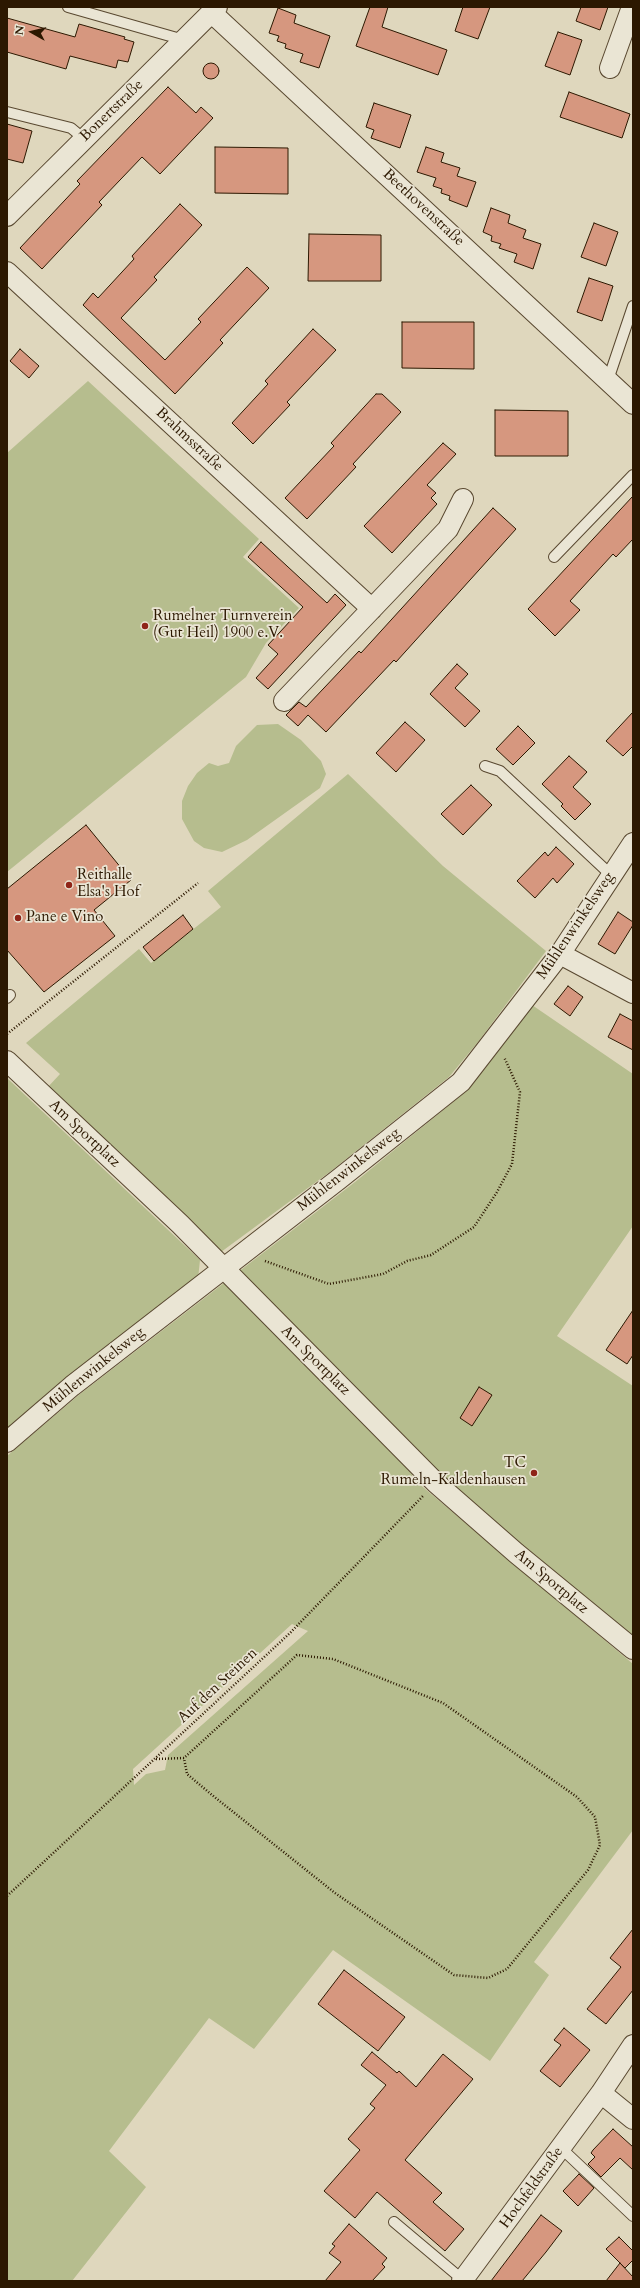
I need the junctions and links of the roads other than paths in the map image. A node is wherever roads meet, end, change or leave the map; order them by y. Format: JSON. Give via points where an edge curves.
{"nodes":[{"id":1,"x":68,"y":7,"type":"edge"},
{"id":2,"x":632,"y":7,"type":"edge"},
{"id":3,"x":215,"y":10,"type":"edge"},
{"id":4,"x":184,"y":40,"type":"junction"},
{"id":5,"x":610,"y":68,"type":"dead end"},
{"id":6,"x":7,"y":112,"type":"edge"},
{"id":7,"x":83,"y":138,"type":"junction"},
{"id":8,"x":7,"y":216,"type":"edge"},
{"id":9,"x":7,"y":272,"type":"edge"},
{"id":10,"x":633,"y":306,"type":"edge"},
{"id":11,"x":608,"y":380,"type":"junction"},
{"id":12,"x":633,"y":404,"type":"edge"},
{"id":13,"x":633,"y":476,"type":"edge"},
{"id":14,"x":464,"y":499,"type":"dead end"},
{"id":15,"x":554,"y":557,"type":"dead end"},
{"id":16,"x":372,"y":609,"type":"junction"},
{"id":17,"x":284,"y":702,"type":"dead end"},
{"id":18,"x":485,"y":766,"type":"dead end"},
{"id":19,"x":633,"y":843,"type":"edge"},
{"id":20,"x":611,"y":875,"type":"junction"},
{"id":21,"x":560,"y":954,"type":"junction"},
{"id":22,"x":633,"y":993,"type":"edge"},
{"id":23,"x":7,"y":1061,"type":"edge"},
{"id":24,"x":223,"y":1268,"type":"junction"},
{"id":25,"x":7,"y":1442,"type":"edge"},
{"id":26,"x":633,"y":1649,"type":"edge"},
{"id":27,"x":633,"y":2045,"type":"edge"},
{"id":28,"x":601,"y":2093,"type":"junction"},
{"id":29,"x":633,"y":2119,"type":"edge"},
{"id":30,"x":561,"y":2148,"type":"junction"},
{"id":31,"x":633,"y":2216,"type":"edge"},
{"id":32,"x":394,"y":2222,"type":"dead end"},
{"id":33,"x":462,"y":2280,"type":"edge"}],
"edges":[{"from":1,"to":4,"type":"lane"},
{"from":2,"to":5,"type":"street"},
{"from":3,"to":4,"type":"street","name":"Bonertstraße"},
{"from":3,"to":11,"type":"street","name":"Beethovenstraße"},
{"from":4,"to":7,"type":"street","name":"Bonertstraße"},
{"from":6,"to":7,"type":"lane","via":[[71,128]]},
{"from":7,"to":8,"type":"street","name":"Bonertstraße"},
{"from":9,"to":16,"type":"street","name":"Brahmsstraße"},
{"from":10,"to":11,"type":"lane"},
{"from":11,"to":12,"type":"street","name":"Beethovenstraße"},
{"from":13,"to":15,"type":"lane"},
{"from":14,"to":16,"type":"street","via":[[448,529]]},
{"from":16,"to":17,"type":"street"},
{"from":18,"to":20,"type":"lane","via":[[500,771]]},
{"from":19,"to":20,"type":"street","name":"Mühlenwinkelsweg"},
{"from":20,"to":21,"type":"street","name":"Mühlenwinkelsweg"},
{"from":21,"to":22,"type":"street"},
{"from":21,"to":24,"type":"street","name":"Mühlenwinkelsweg","via":[[462,1082]]},
{"from":23,"to":24,"type":"street","name":"Am Sportplatz","via":[[180,1224]]},
{"from":24,"to":25,"type":"street","name":"Mühlenwinkelsweg","via":[[72,1386]]},
{"from":24,"to":26,"type":"street","name":"Am Sportplatz","via":[[436,1483]]},
{"from":27,"to":28,"type":"street","name":"Hochfeldstraße"},
{"from":28,"to":29,"type":"street"},
{"from":28,"to":30,"type":"street","name":"Hochfeldstraße"},
{"from":30,"to":31,"type":"lane"},
{"from":30,"to":33,"type":"street","name":"Hochfeldstraße"},
{"from":32,"to":33,"type":"lane"}]}
